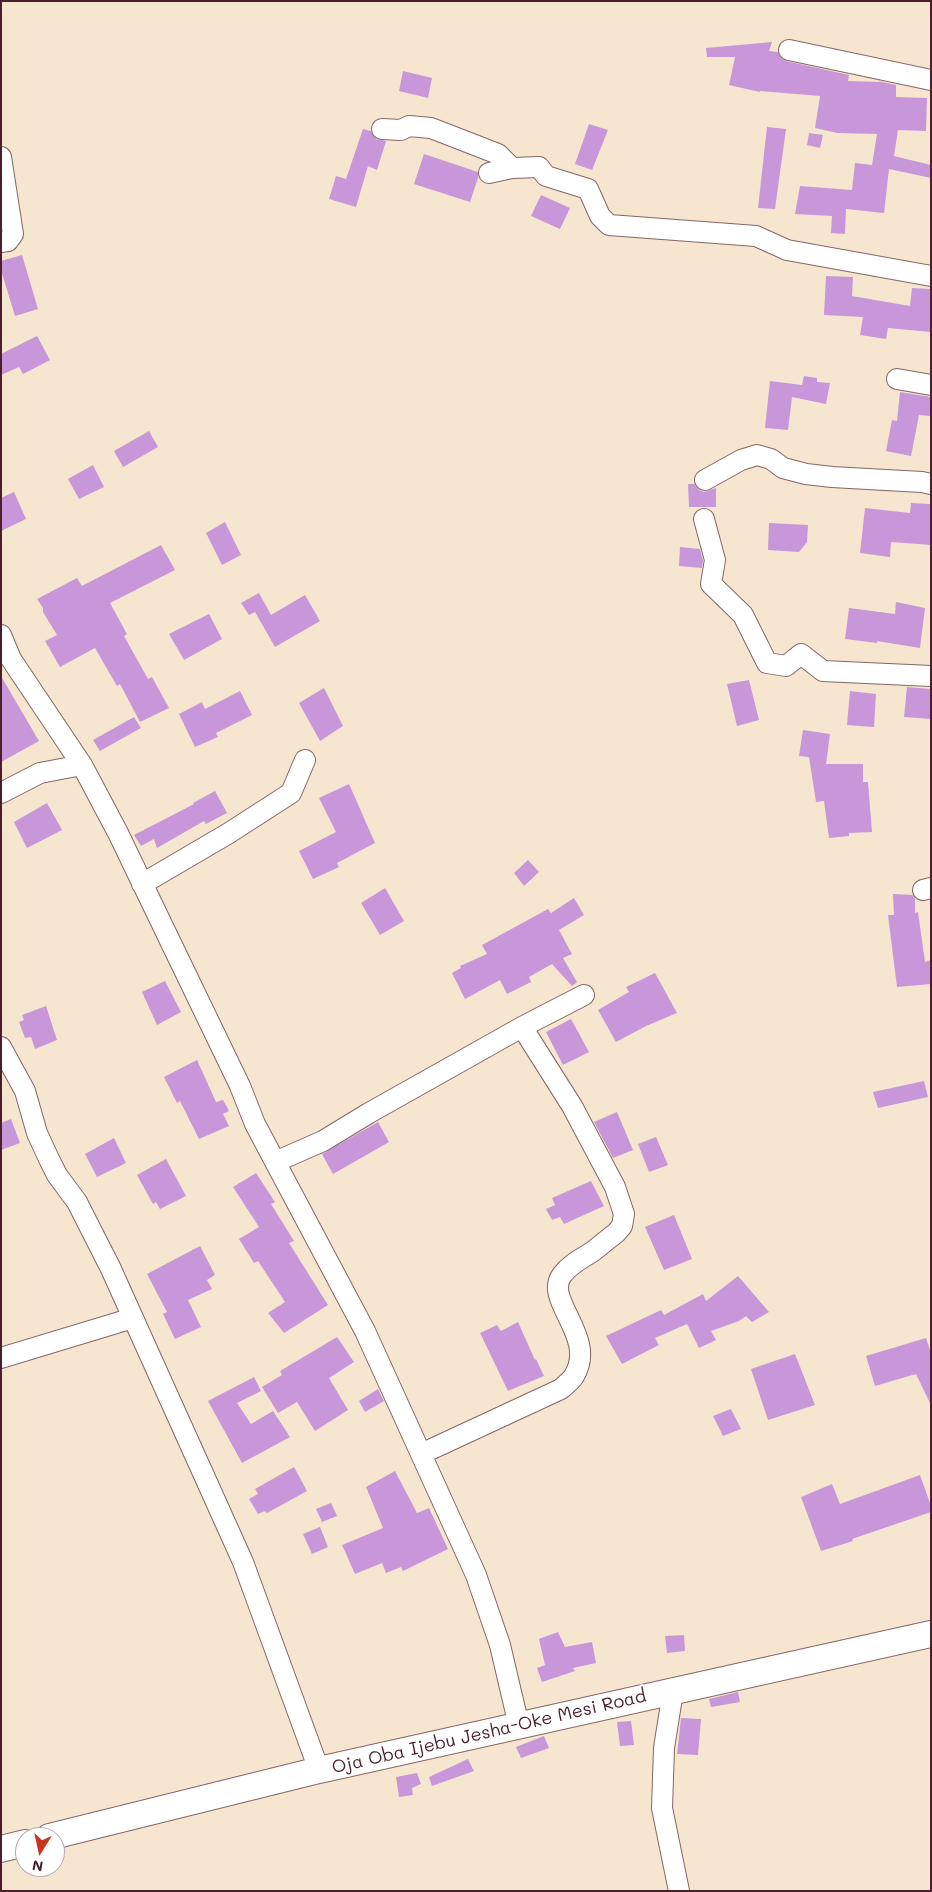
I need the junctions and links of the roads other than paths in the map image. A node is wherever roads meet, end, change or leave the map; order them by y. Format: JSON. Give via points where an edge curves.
{"nodes":[{"id":1,"x":789,"y":50,"type":"dead end"},
{"id":2,"x":931,"y":80,"type":"edge"},
{"id":3,"x":382,"y":129,"type":"dead end"},
{"id":4,"x":1,"y":157,"type":"edge"},
{"id":5,"x":512,"y":168,"type":"junction"},
{"id":6,"x":489,"y":173,"type":"dead end"},
{"id":7,"x":1,"y":242,"type":"edge"},
{"id":8,"x":931,"y":276,"type":"edge"},
{"id":9,"x":897,"y":378,"type":"dead end"},
{"id":10,"x":931,"y":385,"type":"edge"},
{"id":11,"x":705,"y":480,"type":"dead end"},
{"id":12,"x":931,"y":484,"type":"edge"},
{"id":13,"x":704,"y":519,"type":"dead end"},
{"id":14,"x":1,"y":635,"type":"edge"},
{"id":15,"x":931,"y":676,"type":"edge"},
{"id":16,"x":305,"y":760,"type":"dead end"},
{"id":17,"x":82,"y":765,"type":"junction"},
{"id":18,"x":1,"y":793,"type":"edge"},
{"id":19,"x":142,"y":884,"type":"junction"},
{"id":20,"x":584,"y":995,"type":"dead end"},
{"id":21,"x":522,"y":1027,"type":"junction"},
{"id":22,"x":1,"y":1047,"type":"edge"},
{"id":23,"x":275,"y":1162,"type":"junction"},
{"id":24,"x":133,"y":1318,"type":"junction"},
{"id":25,"x":1,"y":1358,"type":"edge"},
{"id":26,"x":421,"y":1454,"type":"junction"},
{"id":27,"x":931,"y":1634,"type":"edge"},
{"id":28,"x":673,"y":1691,"type":"junction"},
{"id":29,"x":520,"y":1726,"type":"junction"},
{"id":30,"x":319,"y":1770,"type":"junction"},
{"id":31,"x":65,"y":1833,"type":"edge"},
{"id":32,"x":15,"y":1846,"type":"edge"},
{"id":33,"x":1,"y":1849,"type":"edge"},
{"id":34,"x":679,"y":1891,"type":"edge"}],
"edges":[{"from":1,"to":2,"type":"street"},
{"from":3,"to":5,"type":"street","via":[[431,128],[498,154]]},
{"from":4,"to":7,"type":"street","via":[[13,234]]},
{"from":5,"to":6,"type":"street"},
{"from":5,"to":8,"type":"street","via":[[539,167],[546,176],[588,188],[600,216],[609,225],[756,236],[786,250]]},
{"from":9,"to":10,"type":"street"},
{"from":11,"to":12,"type":"street","via":[[757,455],[783,468],[806,474]]},
{"from":13,"to":15,"type":"street","via":[[715,560],[711,584],[742,615],[767,663],[786,666],[801,654],[822,671]]},
{"from":14,"to":17,"type":"street","via":[[11,659]]},
{"from":16,"to":19,"type":"street","via":[[291,793]]},
{"from":17,"to":18,"type":"street","via":[[40,773]]},
{"from":17,"to":19,"type":"street"},
{"from":19,"to":23,"type":"street"},
{"from":20,"to":21,"type":"street"},
{"from":21,"to":23,"type":"street","via":[[323,1141]]},
{"from":21,"to":26,"type":"street","via":[[572,1106],[615,1187],[624,1214],[622,1226],[572,1264],[558,1283],[558,1294],[579,1339],[581,1351],[573,1378],[561,1389]]},
{"from":22,"to":24,"type":"street","via":[[25,1091],[49,1159],[77,1202]]},
{"from":23,"to":26,"type":"street","via":[[365,1331]]},
{"from":24,"to":25,"type":"street"},
{"from":24,"to":30,"type":"street","via":[[242,1562]]},
{"from":26,"to":29,"type":"street","via":[[476,1575],[500,1644]]},
{"from":27,"to":28,"type":"main road","name":"Oja Oba Ijebu Jesha-Oke Mesi Road"},
{"from":28,"to":29,"type":"main road","name":"Oja Oba Ijebu Jesha-Oke Mesi Road"},
{"from":28,"to":34,"type":"street","via":[[664,1748],[662,1808]]},
{"from":29,"to":30,"type":"main road","name":"Oja Oba Ijebu Jesha-Oke Mesi Road"},
{"from":30,"to":31,"type":"main road","name":"Oja Oba Ijebu Jesha-Oke Mesi Road"},
{"from":32,"to":33,"type":"main road"}]}
